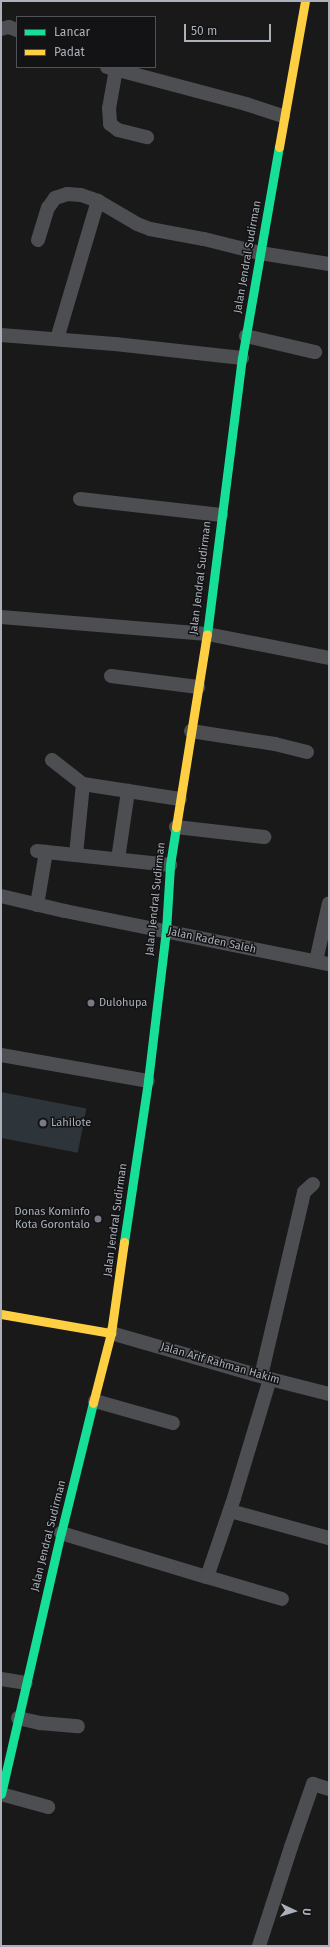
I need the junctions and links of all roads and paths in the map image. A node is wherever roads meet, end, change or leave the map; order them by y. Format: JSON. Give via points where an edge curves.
{"nodes":[{"id":1,"x":305,"y":1,"type":"edge"},
{"id":2,"x":1,"y":29,"type":"edge"},
{"id":3,"x":16,"y":30,"type":"edge"},
{"id":4,"x":111,"y":68,"type":"edge"},
{"id":5,"x":284,"y":116,"type":"junction"},
{"id":6,"x":147,"y":137,"type":"dead end"},
{"id":7,"x":98,"y":201,"type":"junction"},
{"id":8,"x":38,"y":240,"type":"dead end"},
{"id":9,"x":260,"y":253,"type":"junction"},
{"id":10,"x":329,"y":264,"type":"edge"},
{"id":11,"x":1,"y":335,"type":"edge"},
{"id":12,"x":246,"y":336,"type":"junction"},
{"id":13,"x":57,"y":339,"type":"junction"},
{"id":14,"x":315,"y":352,"type":"dead end"},
{"id":15,"x":242,"y":358,"type":"junction"},
{"id":16,"x":80,"y":499,"type":"dead end"},
{"id":17,"x":221,"y":515,"type":"junction"},
{"id":18,"x":1,"y":617,"type":"edge"},
{"id":19,"x":207,"y":634,"type":"junction"},
{"id":20,"x":329,"y":658,"type":"edge"},
{"id":21,"x":111,"y":676,"type":"dead end"},
{"id":22,"x":198,"y":686,"type":"junction"},
{"id":23,"x":191,"y":731,"type":"junction"},
{"id":24,"x":307,"y":752,"type":"dead end"},
{"id":25,"x":52,"y":760,"type":"dead end"},
{"id":26,"x":83,"y":784,"type":"junction"},
{"id":27,"x":128,"y":791,"type":"junction"},
{"id":28,"x":180,"y":799,"type":"junction"},
{"id":29,"x":176,"y":827,"type":"junction"},
{"id":30,"x":264,"y":837,"type":"dead end"},
{"id":31,"x":76,"y":855,"type":"junction"},
{"id":32,"x":118,"y":859,"type":"junction"},
{"id":33,"x":170,"y":865,"type":"junction"},
{"id":34,"x":1,"y":896,"type":"edge"},
{"id":35,"x":329,"y":903,"type":"edge"},
{"id":36,"x":37,"y":905,"type":"junction"},
{"id":37,"x":166,"y":931,"type":"junction"},
{"id":38,"x":325,"y":938,"type":"edge"},
{"id":39,"x":322,"y":963,"type":"edge"},
{"id":40,"x":1,"y":1055,"type":"edge"},
{"id":41,"x":148,"y":1081,"type":"junction"},
{"id":42,"x":313,"y":1184,"type":"dead end"},
{"id":43,"x":1,"y":1314,"type":"edge"},
{"id":44,"x":112,"y":1333,"type":"junction"},
{"id":45,"x":265,"y":1378,"type":"junction"},
{"id":46,"x":329,"y":1394,"type":"edge"},
{"id":47,"x":94,"y":1401,"type":"junction"},
{"id":48,"x":173,"y":1423,"type":"dead end"},
{"id":49,"x":230,"y":1511,"type":"junction"},
{"id":50,"x":62,"y":1534,"type":"junction"},
{"id":51,"x":329,"y":1538,"type":"edge"},
{"id":52,"x":207,"y":1577,"type":"junction"},
{"id":53,"x":282,"y":1599,"type":"dead end"},
{"id":54,"x":1,"y":1679,"type":"edge"},
{"id":55,"x":26,"y":1683,"type":"junction"},
{"id":56,"x":18,"y":1718,"type":"junction"},
{"id":57,"x":78,"y":1726,"type":"dead end"},
{"id":58,"x":329,"y":1789,"type":"edge"},
{"id":59,"x":1,"y":1794,"type":"edge"},
{"id":60,"x":48,"y":1807,"type":"dead end"},
{"id":61,"x":259,"y":1946,"type":"edge"}],
"edges":[{"from":1,"to":5,"type":"street","name":"Jalan Jendral Sudirman"},
{"from":2,"to":3,"type":"street","via":[[9,27]]},
{"from":4,"to":5,"type":"street"},
{"from":4,"to":6,"type":"street","via":[[108,108],[110,124],[118,130]]},
{"from":5,"to":9,"type":"street","name":"Jalan Jendral Sudirman"},
{"from":7,"to":8,"type":"street","via":[[66,194],[55,198],[48,208]]},
{"from":7,"to":9,"type":"street","via":[[150,229]]},
{"from":7,"to":13,"type":"street"},
{"from":9,"to":10,"type":"street"},
{"from":9,"to":12,"type":"street","name":"Jalan Jendral Sudirman"},
{"from":11,"to":13,"type":"street"},
{"from":12,"to":14,"type":"street"},
{"from":12,"to":15,"type":"street","name":"Jalan Jendral Sudirman"},
{"from":13,"to":15,"type":"street"},
{"from":15,"to":17,"type":"street","name":"Jalan Jendral Sudirman"},
{"from":16,"to":17,"type":"street"},
{"from":17,"to":19,"type":"street","name":"Jalan Jendral Sudirman"},
{"from":18,"to":19,"type":"street"},
{"from":19,"to":20,"type":"street"},
{"from":19,"to":22,"type":"street","name":"Jalan Jendral Sudirman"},
{"from":21,"to":22,"type":"street"},
{"from":22,"to":23,"type":"street","name":"Jalan Jendral Sudirman"},
{"from":23,"to":24,"type":"street","via":[[275,744]]},
{"from":23,"to":28,"type":"street","name":"Jalan Jendral Sudirman"},
{"from":25,"to":26,"type":"street"},
{"from":26,"to":27,"type":"street"},
{"from":26,"to":31,"type":"street"},
{"from":27,"to":28,"type":"street"},
{"from":27,"to":32,"type":"street"},
{"from":28,"to":29,"type":"street","name":"Jalan Jendral Sudirman"},
{"from":29,"to":30,"type":"street"},
{"from":29,"to":33,"type":"street","name":"Jalan Jendral Sudirman"},
{"from":31,"to":32,"type":"street"},
{"from":31,"to":36,"type":"street","via":[[41,851]]},
{"from":32,"to":33,"type":"street"},
{"from":33,"to":37,"type":"street","name":"Jalan Jendral Sudirman"},
{"from":34,"to":36,"type":"street","name":"Jalan Raden Saleh"},
{"from":35,"to":38,"type":"street"},
{"from":36,"to":37,"type":"street","name":"Jalan Raden Saleh"},
{"from":37,"to":39,"type":"street","name":"Jalan Raden Saleh"},
{"from":37,"to":41,"type":"street","name":"Jalan Jendral Sudirman"},
{"from":38,"to":39,"type":"street"},
{"from":40,"to":41,"type":"street"},
{"from":41,"to":44,"type":"street","name":"Jalan Jendral Sudirman"},
{"from":42,"to":45,"type":"street","via":[[304,1192],[302,1200]]},
{"from":43,"to":44,"type":"street"},
{"from":44,"to":45,"type":"street","name":"Jalan Arif Rahman Hakim"},
{"from":44,"to":47,"type":"street","name":"Jalan Jendral Sudirman"},
{"from":45,"to":46,"type":"street","name":"Jalan Arif Rahman Hakim"},
{"from":45,"to":49,"type":"street"},
{"from":47,"to":48,"type":"street"},
{"from":47,"to":50,"type":"street","name":"Jalan Jendral Sudirman"},
{"from":49,"to":51,"type":"street"},
{"from":49,"to":52,"type":"street"},
{"from":50,"to":52,"type":"street"},
{"from":50,"to":55,"type":"street","name":"Jalan Jendral Sudirman"},
{"from":52,"to":53,"type":"street"},
{"from":54,"to":55,"type":"street"},
{"from":55,"to":56,"type":"street","name":"Jalan Jendral Sudirman"},
{"from":56,"to":57,"type":"street","via":[[40,1723]]},
{"from":56,"to":59,"type":"street","name":"Jalan Jendral Sudirman"},
{"from":58,"to":61,"type":"street","via":[[313,1784]]},
{"from":59,"to":60,"type":"street"}]}
